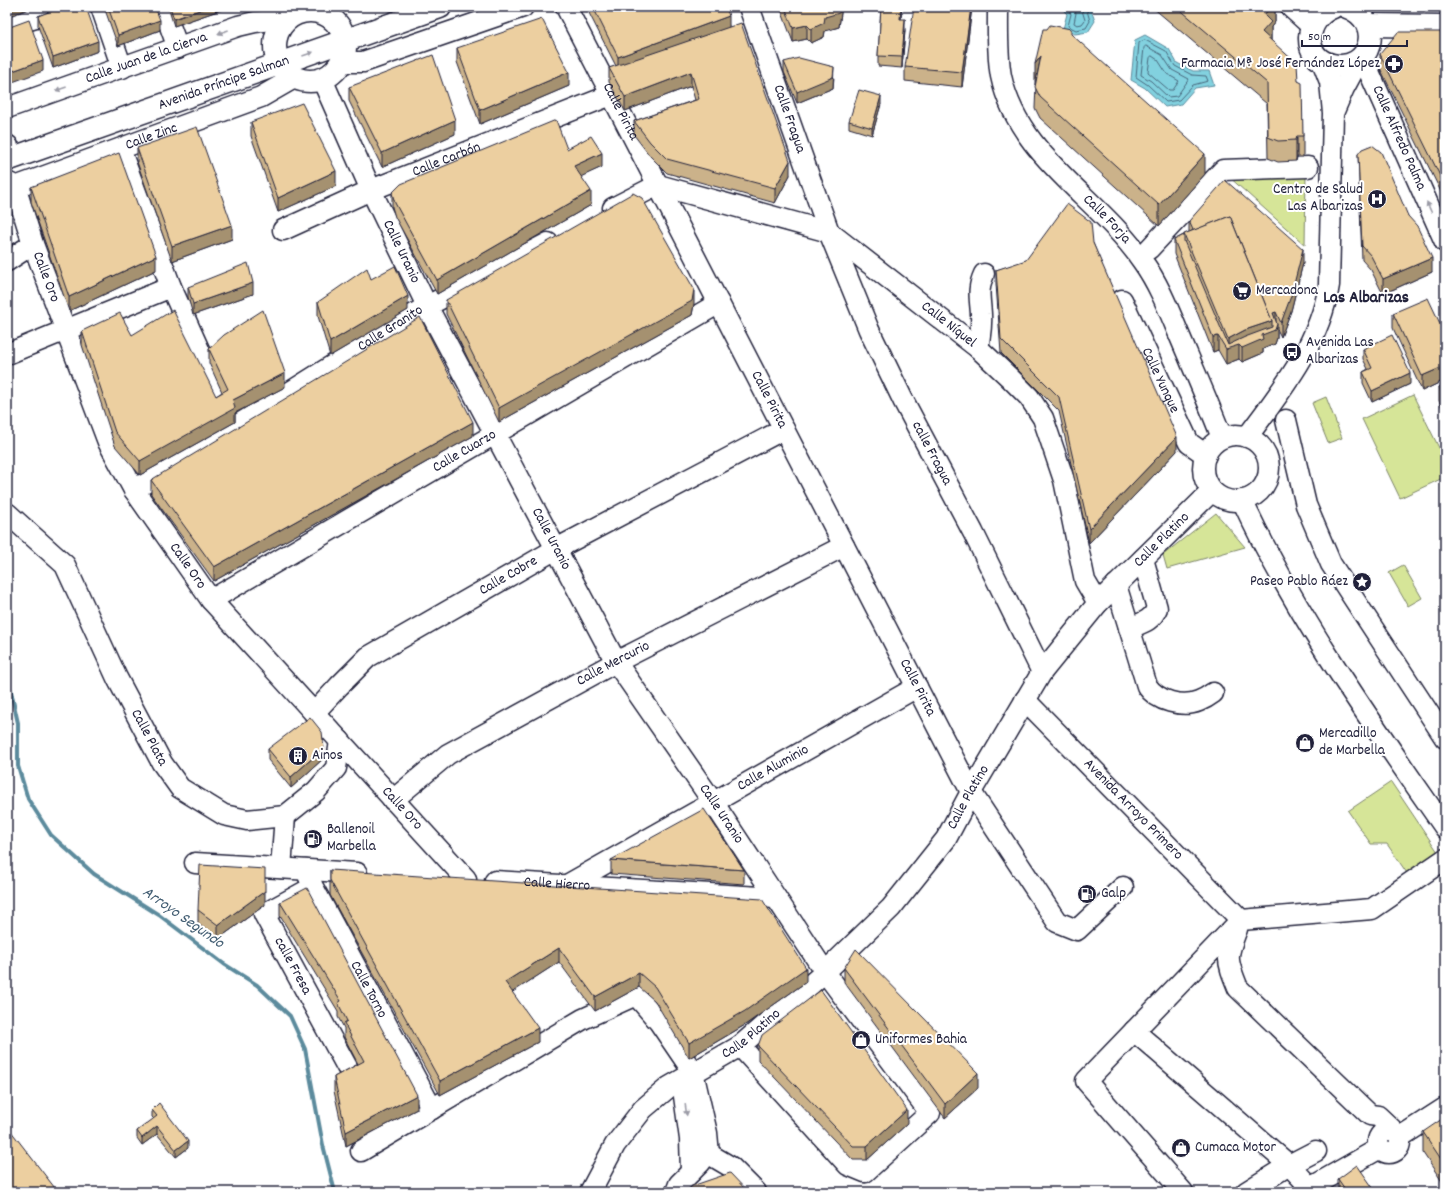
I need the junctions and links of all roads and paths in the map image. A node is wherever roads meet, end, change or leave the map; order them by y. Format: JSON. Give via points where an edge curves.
{"nodes":[{"id":1,"x":101,"y":7,"type":"edge"},
{"id":2,"x":163,"y":7,"type":"edge"},
{"id":3,"x":398,"y":7,"type":"edge"},
{"id":4,"x":440,"y":7,"type":"edge"},
{"id":5,"x":524,"y":7,"type":"edge"},
{"id":6,"x":566,"y":7,"type":"edge"},
{"id":7,"x":749,"y":7,"type":"edge"},
{"id":8,"x":998,"y":7,"type":"edge"},
{"id":9,"x":1292,"y":7,"type":"edge"},
{"id":10,"x":311,"y":9,"type":"edge"},
{"id":11,"x":1323,"y":12,"type":"edge"},
{"id":12,"x":1359,"y":13,"type":"edge"},
{"id":13,"x":252,"y":14,"type":"edge"},
{"id":14,"x":42,"y":16,"type":"edge"},
{"id":15,"x":288,"y":18,"type":"junction"},
{"id":16,"x":1445,"y":26,"type":"edge"},
{"id":17,"x":7,"y":27,"type":"edge"},
{"id":18,"x":343,"y":34,"type":"junction"},
{"id":19,"x":178,"y":48,"type":"junction"},
{"id":20,"x":1360,"y":58,"type":"junction"},
{"id":21,"x":1322,"y":61,"type":"junction"},
{"id":22,"x":342,"y":62,"type":"junction"},
{"id":23,"x":283,"y":64,"type":"junction"},
{"id":24,"x":122,"y":68,"type":"junction"},
{"id":25,"x":322,"y":79,"type":"junction"},
{"id":26,"x":611,"y":95,"type":"junction"},
{"id":27,"x":7,"y":108,"type":"edge"},
{"id":28,"x":1333,"y":113,"type":"junction"},
{"id":29,"x":7,"y":149,"type":"edge"},
{"id":30,"x":120,"y":149,"type":"junction"},
{"id":31,"x":1308,"y":167,"type":"dead end"},
{"id":32,"x":658,"y":185,"type":"junction"},
{"id":33,"x":10,"y":186,"type":"edge"},
{"id":34,"x":371,"y":190,"type":"junction"},
{"id":35,"x":595,"y":218,"type":"edge"},
{"id":36,"x":283,"y":230,"type":"dead end"},
{"id":37,"x":829,"y":232,"type":"junction"},
{"id":38,"x":567,"y":233,"type":"edge"},
{"id":39,"x":1445,"y":242,"type":"edge"},
{"id":40,"x":34,"y":244,"type":"junction"},
{"id":41,"x":1148,"y":249,"type":"dead end"},
{"id":42,"x":7,"y":261,"type":"edge"},
{"id":43,"x":984,"y":274,"type":"dead end"},
{"id":44,"x":171,"y":287,"type":"junction"},
{"id":45,"x":1122,"y":300,"type":"dead end"},
{"id":46,"x":719,"y":303,"type":"junction"},
{"id":47,"x":427,"y":306,"type":"junction"},
{"id":48,"x":67,"y":331,"type":"junction"},
{"id":49,"x":978,"y":348,"type":"junction"},
{"id":50,"x":7,"y":354,"type":"edge"},
{"id":51,"x":218,"y":392,"type":"dead end"},
{"id":52,"x":1286,"y":420,"type":"dead end"},
{"id":53,"x":784,"y":430,"type":"junction"},
{"id":54,"x":494,"y":434,"type":"junction"},
{"id":55,"x":1224,"y":437,"type":"junction"},
{"id":56,"x":1247,"y":437,"type":"junction"},
{"id":57,"x":1206,"y":455,"type":"junction"},
{"id":58,"x":134,"y":490,"type":"junction"},
{"id":59,"x":1212,"y":491,"type":"junction"},
{"id":60,"x":1242,"y":500,"type":"junction"},
{"id":61,"x":7,"y":513,"type":"edge"},
{"id":62,"x":844,"y":546,"type":"junction"},
{"id":63,"x":556,"y":549,"type":"junction"},
{"id":64,"x":1143,"y":559,"type":"junction"},
{"id":65,"x":1116,"y":585,"type":"junction"},
{"id":66,"x":211,"y":600,"type":"junction"},
{"id":67,"x":1098,"y":603,"type":"junction"},
{"id":68,"x":1129,"y":628,"type":"junction"},
{"id":69,"x":616,"y":662,"type":"junction"},
{"id":70,"x":1042,"y":672,"type":"junction"},
{"id":71,"x":917,"y":687,"type":"junction"},
{"id":72,"x":1213,"y":693,"type":"dead end"},
{"id":73,"x":1026,"y":700,"type":"junction"},
{"id":74,"x":314,"y":713,"type":"junction"},
{"id":75,"x":1445,"y":738,"type":"edge"},
{"id":76,"x":340,"y":741,"type":"junction"},
{"id":77,"x":971,"y":792,"type":"junction"},
{"id":78,"x":393,"y":800,"type":"junction"},
{"id":79,"x":713,"y":802,"type":"junction"},
{"id":80,"x":285,"y":816,"type":"junction"},
{"id":81,"x":1445,"y":828,"type":"edge"},
{"id":82,"x":1445,"y":859,"type":"edge"},
{"id":83,"x":195,"y":863,"type":"dead end"},
{"id":84,"x":281,"y":868,"type":"junction"},
{"id":85,"x":378,"y":874,"type":"edge"},
{"id":86,"x":442,"y":878,"type":"edge"},
{"id":87,"x":309,"y":879,"type":"junction"},
{"id":88,"x":466,"y":879,"type":"junction"},
{"id":89,"x":567,"y":885,"type":"junction"},
{"id":90,"x":1123,"y":887,"type":"dead end"},
{"id":91,"x":776,"y":898,"type":"junction"},
{"id":92,"x":1241,"y":920,"type":"junction"},
{"id":93,"x":825,"y":972,"type":"junction"},
{"id":94,"x":1134,"y":1031,"type":"junction"},
{"id":95,"x":740,"y":1046,"type":"junction"},
{"id":96,"x":347,"y":1068,"type":"edge"},
{"id":97,"x":693,"y":1072,"type":"junction"},
{"id":98,"x":1445,"y":1108,"type":"edge"},
{"id":99,"x":432,"y":1109,"type":"junction"},
{"id":100,"x":1388,"y":1139,"type":"junction"},
{"id":101,"x":361,"y":1151,"type":"dead end"},
{"id":102,"x":1316,"y":1151,"type":"dead end"},
{"id":103,"x":709,"y":1154,"type":"junction"},
{"id":104,"x":1289,"y":1165,"type":"junction"},
{"id":105,"x":691,"y":1172,"type":"junction"},
{"id":106,"x":1307,"y":1190,"type":"edge"},
{"id":107,"x":590,"y":1192,"type":"edge"},
{"id":108,"x":676,"y":1192,"type":"edge"},
{"id":109,"x":756,"y":1192,"type":"edge"},
{"id":110,"x":1183,"y":1192,"type":"edge"},
{"id":111,"x":1246,"y":1192,"type":"edge"}],
"edges":[{"from":1,"to":24,"type":"street"},
{"from":2,"to":19,"type":"street"},
{"from":3,"to":18,"type":"main road","name":"Avenida Príncipe Salman"},
{"from":4,"to":18,"type":"main road","name":"Avenida Príncipe Salman"},
{"from":5,"to":22,"type":"street","via":[[363,62]]},
{"from":6,"to":26,"type":"street","name":"Calle Pirita"},
{"from":7,"to":37,"type":"street","name":"Calle Fragua"},
{"from":8,"to":55,"type":"street","name":"Calle Forja","via":[[998,53],[1002,77],[1019,122],[1043,154],[1123,236],[1144,262],[1159,288]]},
{"from":9,"to":11,"type":"main road"},
{"from":10,"to":15,"type":"main road"},
{"from":10,"to":18,"type":"main road","via":[[326,14]]},
{"from":11,"to":21,"type":"main road","via":[[1310,35],[1311,45]]},
{"from":12,"to":16,"type":"main road"},
{"from":12,"to":20,"type":"main road","via":[[1370,35],[1369,44]]},
{"from":13,"to":15,"type":"street","name":"Calle Juan de la Cierva"},
{"from":13,"to":19,"type":"street","name":"Calle Juan de la Cierva","one_way":true},
{"from":14,"to":17,"type":"street"},
{"from":15,"to":23,"type":"main road","via":[[277,32]]},
{"from":18,"to":22,"type":"main road","via":[[345,52]]},
{"from":18,"to":23,"type":"main road","name":"Avenida Príncipe Salman"},
{"from":19,"to":24,"type":"street","name":"Calle Juan de la Cierva"},
{"from":20,"to":21,"type":"main road","via":[[1341,66]]},
{"from":20,"to":28,"type":"street"},
{"from":39,"to":20,"type":"street","name":"Calle Alfredo Palma","one_way":true},
{"from":21,"to":28,"type":"street","via":[[1330,82]]},
{"from":22,"to":25,"type":"main road","via":[[333,73]]},
{"from":23,"to":25,"type":"main road","via":[[308,82]]},
{"from":23,"to":29,"type":"main road","name":"Avenida Príncipe Salman"},
{"from":23,"to":30,"type":"street","name":"Calle Zinc","via":[[261,97]]},
{"from":24,"to":27,"type":"street","name":"Calle Juan de la Cierva","one_way":true},
{"from":25,"to":34,"type":"street","name":"Calle Uranio"},
{"from":26,"to":32,"type":"street","name":"Calle Pirita"},
{"from":26,"to":34,"type":"street","name":"Calle Carbón"},
{"from":28,"to":56,"type":"street","via":[[1330,277],[1326,306],[1318,327],[1286,385]]},
{"from":30,"to":33,"type":"street","name":"Calle Zinc"},
{"from":30,"to":44,"type":"street"},
{"from":31,"to":41,"type":"street","via":[[1223,170],[1222,182]]},
{"from":32,"to":35,"type":"street"},
{"from":32,"to":37,"type":"street","name":"Calle Níquel"},
{"from":32,"to":46,"type":"street","name":"Calle Pirita"},
{"from":33,"to":40,"type":"street","name":"Calle Oro"},
{"from":34,"to":36,"type":"street","name":"Calle Carbón"},
{"from":34,"to":47,"type":"street","name":"Calle Uranio"},
{"from":37,"to":49,"type":"street","name":"Calle Níquel"},
{"from":37,"to":70,"type":"street","name":"calle Fragua","via":[[873,337],[903,400],[974,532]]},
{"from":38,"to":47,"type":"street","name":"Calle Granito"},
{"from":40,"to":42,"type":"street"},
{"from":40,"to":48,"type":"street","name":"Calle Oro"},
{"from":43,"to":49,"type":"street","via":[[979,284],[978,296],[981,314]]},
{"from":44,"to":48,"type":"street"},
{"from":44,"to":51,"type":"street"},
{"from":45,"to":57,"type":"street","name":"Calle Yunque","via":[[1189,443]]},
{"from":46,"to":53,"type":"street","name":"Calle Pirita"},
{"from":46,"to":54,"type":"street","name":"Calle Cuarzo"},
{"from":47,"to":54,"type":"street","name":"Calle Uranio"},
{"from":47,"to":58,"type":"street","name":"Calle Granito"},
{"from":48,"to":50,"type":"street"},
{"from":48,"to":58,"type":"street","name":"Calle Oro","via":[[108,442]]},
{"from":49,"to":67,"type":"street","name":"Calle Níquel","via":[[1029,397],[1043,418],[1064,480],[1085,581]]},
{"from":52,"to":75,"type":"street","via":[[1306,505],[1331,564]]},
{"from":53,"to":62,"type":"street","name":"Calle Pirita"},
{"from":53,"to":63,"type":"street","name":"Calle Cobre"},
{"from":54,"to":63,"type":"street","name":"Calle Uranio"},
{"from":54,"to":66,"type":"street","name":"Calle Cuarzo"},
{"from":55,"to":56,"type":"street"},
{"from":55,"to":57,"type":"street","via":[[1213,444]]},
{"from":56,"to":60,"type":"street","via":[[1263,449],[1268,458],[1269,470],[1263,487],[1256,494]]},
{"from":57,"to":59,"type":"street","via":[[1203,474]]},
{"from":58,"to":66,"type":"street","name":"Calle Oro"},
{"from":59,"to":60,"type":"street","via":[[1228,500]]},
{"from":59,"to":64,"type":"street","name":"Calle Platino"},
{"from":60,"to":81,"type":"street","via":[[1264,548],[1353,695]]},
{"from":61,"to":80,"type":"street","name":"Calle Plata","via":[[65,565],[121,686],[162,763],[180,788],[224,815],[247,820]]},
{"from":62,"to":69,"type":"street","name":"Calle Mercurio"},
{"from":62,"to":71,"type":"street","name":"Calle Pirita"},
{"from":63,"to":69,"type":"street","name":"Calle Uranio"},
{"from":63,"to":74,"type":"street","name":"Calle Cobre","via":[[368,656]]},
{"from":64,"to":65,"type":"street","name":"Calle Platino"},
{"from":64,"to":68,"type":"street","via":[[1157,608],[1148,620]]},
{"from":65,"to":67,"type":"street","name":"Calle Platino"},
{"from":65,"to":68,"type":"street"},
{"from":66,"to":74,"type":"street","name":"Calle Oro"},
{"from":67,"to":70,"type":"street","name":"Calle Platino"},
{"from":68,"to":72,"type":"street","via":[[1147,686],[1152,693],[1162,699],[1185,704],[1198,702]]},
{"from":69,"to":78,"type":"street","name":"Calle Mercurio","via":[[448,754]]},
{"from":69,"to":79,"type":"street","name":"Calle Uranio"},
{"from":70,"to":73,"type":"street","name":"Calle Platino"},
{"from":71,"to":77,"type":"street","name":"Calle Pirita"},
{"from":71,"to":79,"type":"street","name":"Calle Aluminio"},
{"from":73,"to":77,"type":"street","name":"Calle Platino"},
{"from":73,"to":92,"type":"street","name":"Avenida Arroyo Primero"},
{"from":74,"to":76,"type":"street","name":"Calle Oro"},
{"from":76,"to":78,"type":"street","name":"Calle Oro"},
{"from":76,"to":80,"type":"street","via":[[336,768],[316,791]]},
{"from":77,"to":90,"type":"street","name":"Calle Pirita","via":[[1057,922],[1077,930]]},
{"from":77,"to":93,"type":"street","name":"Calle Platino","via":[[946,839],[891,908]]},
{"from":78,"to":88,"type":"street","name":"Calle Oro"},
{"from":79,"to":89,"type":"street","name":"Calle Aluminio"},
{"from":79,"to":91,"type":"street","name":"Calle Uranio"},
{"from":80,"to":84,"type":"street"},
{"from":82,"to":92,"type":"street","via":[[1372,909]]},
{"from":83,"to":84,"type":"street"},
{"from":84,"to":87,"type":"street"},
{"from":85,"to":87,"type":"street"},
{"from":86,"to":88,"type":"street","name":"Calle Hierro"},
{"from":87,"to":96,"type":"street","name":"calle Fresa","via":[[264,914]]},
{"from":87,"to":99,"type":"street","name":"Calle Torno"},
{"from":88,"to":89,"type":"street","name":"Calle Hierro"},
{"from":89,"to":91,"type":"street","name":"Calle Hierro"},
{"from":91,"to":93,"type":"street","name":"Calle Uranio"},
{"from":92,"to":94,"type":"street"},
{"from":92,"to":100,"type":"street","via":[[1228,953],[1230,970],[1238,988],[1370,1115],[1378,1116]]},
{"from":93,"to":95,"type":"street","name":"Calle Platino"},
{"from":93,"to":95,"type":"street","name":"Calle Uranio","via":[[930,1112],[865,1172],[848,1165]]},
{"from":94,"to":104,"type":"street"},
{"from":94,"to":110,"type":"street","via":[[1086,1081]]},
{"from":95,"to":97,"type":"street","name":"Calle Platino"},
{"from":97,"to":99,"type":"street","via":[[659,1022],[636,995],[583,1019]]},
{"from":97,"to":103,"type":"street","via":[[707,1133]]},
{"from":97,"to":105,"type":"street","one_way":true,"via":[[684,1096],[690,1139]]},
{"from":97,"to":107,"type":"street","name":"Calle Platino","via":[[643,1109],[615,1145]]},
{"from":98,"to":100,"type":"street"},
{"from":99,"to":101,"type":"street"},
{"from":100,"to":106,"type":"street"},
{"from":102,"to":104,"type":"street"},
{"from":103,"to":105,"type":"street"},
{"from":103,"to":109,"type":"street","via":[[731,1167]]},
{"from":104,"to":106,"type":"street"},
{"from":104,"to":111,"type":"street"},
{"from":105,"to":108,"type":"street","via":[[679,1184]]}]}
